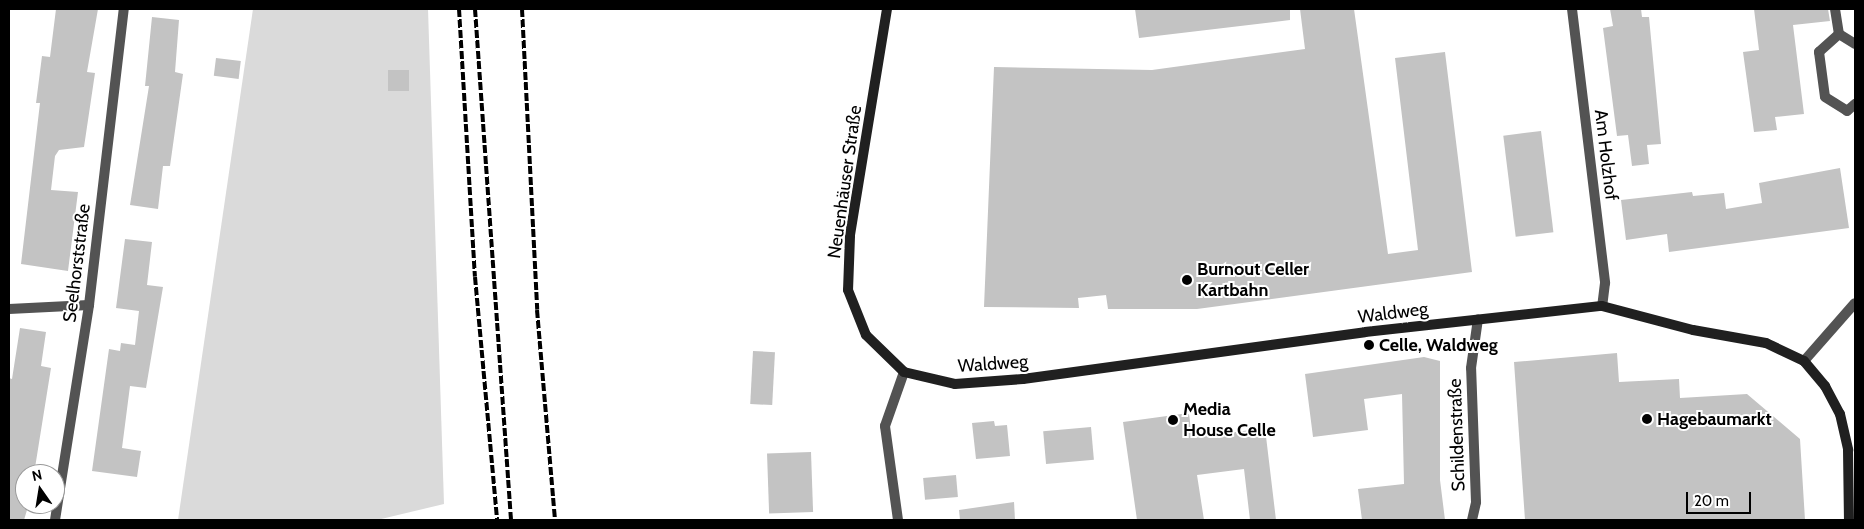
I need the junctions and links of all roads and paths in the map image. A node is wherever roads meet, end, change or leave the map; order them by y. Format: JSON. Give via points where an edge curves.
{"nodes":[{"id":1,"x":124,"y":9,"type":"edge"},
{"id":2,"x":887,"y":9,"type":"edge"},
{"id":3,"x":1572,"y":9,"type":"edge"},
{"id":4,"x":1835,"y":9,"type":"edge"},
{"id":5,"x":1838,"y":34,"type":"junction"},
{"id":6,"x":1855,"y":44,"type":"edge"},
{"id":7,"x":1855,"y":104,"type":"edge"},
{"id":8,"x":1855,"y":302,"type":"edge"},
{"id":9,"x":89,"y":305,"type":"junction"},
{"id":10,"x":1602,"y":306,"type":"junction"},
{"id":11,"x":9,"y":309,"type":"edge"},
{"id":12,"x":1478,"y":318,"type":"junction"},
{"id":13,"x":1804,"y":362,"type":"junction"},
{"id":14,"x":904,"y":372,"type":"junction"},
{"id":15,"x":55,"y":520,"type":"edge"},
{"id":16,"x":898,"y":520,"type":"edge"},
{"id":17,"x":1472,"y":520,"type":"edge"},
{"id":18,"x":1849,"y":520,"type":"edge"}],
"edges":[{"from":1,"to":9,"type":"street","name":"Seelhorststraße"},
{"from":2,"to":14,"type":"street","name":"Neuenhäuser Straße","via":[[850,236],[848,290],[866,335]]},
{"from":3,"to":10,"type":"street","name":"Am Holzhof","via":[[1605,283]]},
{"from":4,"to":5,"type":"street"},
{"from":5,"to":6,"type":"street"},
{"from":5,"to":7,"type":"street","via":[[1819,52],[1825,97],[1847,112]]},
{"from":8,"to":13,"type":"street"},
{"from":9,"to":11,"type":"street"},
{"from":9,"to":15,"type":"street","name":"Seelhorststraße"},
{"from":10,"to":12,"type":"street","name":"Waldweg"},
{"from":10,"to":13,"type":"street","name":"Waldweg","via":[[1693,330],[1766,343]]},
{"from":12,"to":14,"type":"street","name":"Waldweg","via":[[1022,380],[955,384]]},
{"from":12,"to":17,"type":"street","name":"Schildenstraße","via":[[1471,368],[1476,502]]},
{"from":13,"to":18,"type":"street","via":[[1825,386],[1840,414],[1848,450]]},
{"from":14,"to":16,"type":"street","via":[[886,426]]}]}
